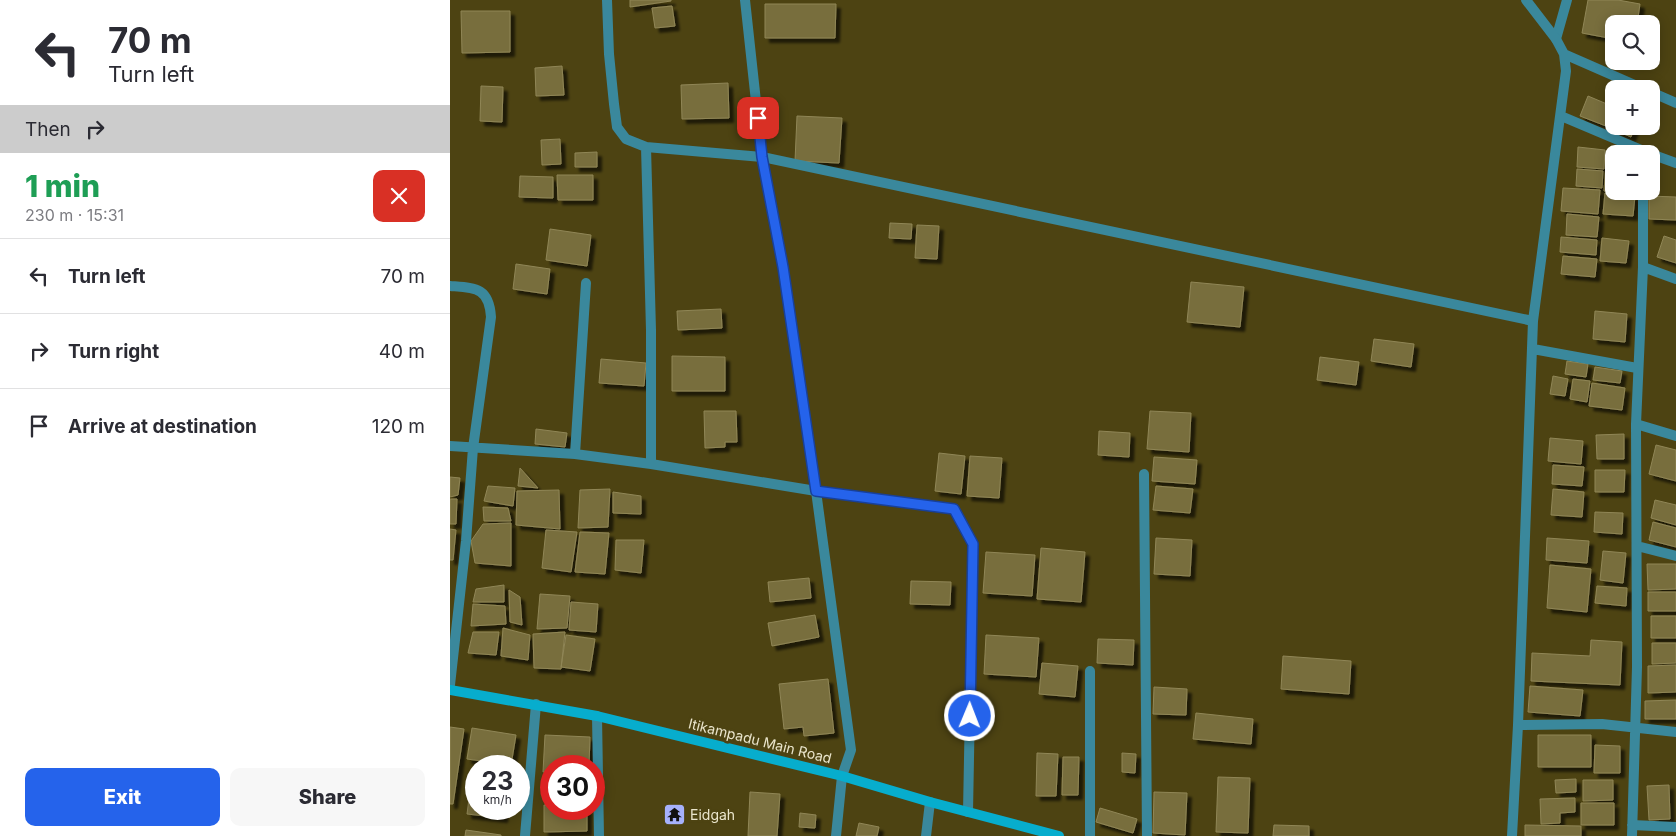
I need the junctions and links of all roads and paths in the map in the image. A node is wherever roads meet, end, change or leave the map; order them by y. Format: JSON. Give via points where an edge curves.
{"nodes":[{"id":1,"x":607,"y":0,"type":"edge"},
{"id":2,"x":745,"y":0,"type":"edge"},
{"id":3,"x":1526,"y":0,"type":"edge"},
{"id":4,"x":1567,"y":0,"type":"edge"},
{"id":5,"x":1556,"y":38,"type":"junction"},
{"id":6,"x":1564,"y":54,"type":"junction"},
{"id":7,"x":1623,"y":80,"type":"edge"},
{"id":8,"x":1660,"y":96,"type":"edge"},
{"id":9,"x":1676,"y":103,"type":"edge"},
{"id":10,"x":1561,"y":116,"type":"junction"},
{"id":11,"x":1628,"y":145,"type":"edge"},
{"id":12,"x":646,"y":147,"type":"junction"},
{"id":13,"x":762,"y":157,"type":"junction"},
{"id":14,"x":1660,"y":158,"type":"edge"},
{"id":15,"x":1676,"y":163,"type":"edge"},
{"id":16,"x":1643,"y":200,"type":"edge"},
{"id":17,"x":1643,"y":267,"type":"junction"},
{"id":18,"x":1676,"y":279,"type":"edge"},
{"id":19,"x":586,"y":283,"type":"dead end"},
{"id":20,"x":450,"y":286,"type":"edge"},
{"id":21,"x":1533,"y":321,"type":"junction"},
{"id":22,"x":1533,"y":349,"type":"junction"},
{"id":23,"x":1637,"y":368,"type":"junction"},
{"id":24,"x":1636,"y":424,"type":"junction"},
{"id":25,"x":1676,"y":436,"type":"edge"},
{"id":26,"x":450,"y":446,"type":"edge"},
{"id":27,"x":473,"y":448,"type":"junction"},
{"id":28,"x":575,"y":454,"type":"junction"},
{"id":29,"x":652,"y":464,"type":"junction"},
{"id":30,"x":1144,"y":474,"type":"dead end"},
{"id":31,"x":816,"y":491,"type":"junction"},
{"id":32,"x":1637,"y":546,"type":"junction"},
{"id":33,"x":1676,"y":556,"type":"edge"},
{"id":34,"x":1090,"y":670,"type":"dead end"},
{"id":35,"x":450,"y":685,"type":"edge"},
{"id":36,"x":450,"y":690,"type":"edge"},
{"id":37,"x":536,"y":704,"type":"junction"},
{"id":38,"x":597,"y":716,"type":"junction"},
{"id":39,"x":1518,"y":725,"type":"junction"},
{"id":40,"x":1635,"y":729,"type":"junction"},
{"id":41,"x":1676,"y":732,"type":"edge"},
{"id":42,"x":842,"y":776,"type":"junction"},
{"id":43,"x":930,"y":802,"type":"junction"},
{"id":44,"x":968,"y":812,"type":"junction"},
{"id":45,"x":1676,"y":827,"type":"edge"},
{"id":46,"x":1632,"y":831,"type":"edge"},
{"id":47,"x":524,"y":836,"type":"edge"},
{"id":48,"x":599,"y":836,"type":"edge"},
{"id":49,"x":836,"y":836,"type":"edge"},
{"id":50,"x":926,"y":836,"type":"edge"},
{"id":51,"x":1059,"y":836,"type":"edge"},
{"id":52,"x":1090,"y":836,"type":"edge"},
{"id":53,"x":1147,"y":836,"type":"edge"},
{"id":54,"x":1512,"y":836,"type":"edge"}],
"edges":[{"from":1,"to":12,"type":"street","via":[[617,127],[626,139]]},
{"from":2,"to":13,"type":"street"},
{"from":3,"to":5,"type":"street"},
{"from":4,"to":5,"type":"street"},
{"from":5,"to":6,"type":"street"},
{"from":6,"to":7,"type":"street"},
{"from":6,"to":10,"type":"street","via":[[1566,71]]},
{"from":8,"to":9,"type":"street"},
{"from":10,"to":11,"type":"street"},
{"from":10,"to":21,"type":"street"},
{"from":12,"to":13,"type":"street"},
{"from":12,"to":29,"type":"street"},
{"from":13,"to":21,"type":"street"},
{"from":13,"to":31,"type":"street","via":[[783,267]]},
{"from":14,"to":15,"type":"street"},
{"from":16,"to":17,"type":"street"},
{"from":17,"to":18,"type":"street"},
{"from":17,"to":23,"type":"street"},
{"from":19,"to":28,"type":"street"},
{"from":20,"to":27,"type":"street","via":[[472,287],[483,292],[490,305]]},
{"from":21,"to":22,"type":"street"},
{"from":22,"to":23,"type":"street"},
{"from":22,"to":39,"type":"street"},
{"from":23,"to":24,"type":"street"},
{"from":24,"to":25,"type":"street"},
{"from":24,"to":32,"type":"street"},
{"from":26,"to":27,"type":"street"},
{"from":27,"to":28,"type":"street"},
{"from":27,"to":35,"type":"street"},
{"from":28,"to":29,"type":"street"},
{"from":29,"to":31,"type":"street"},
{"from":30,"to":53,"type":"street"},
{"from":31,"to":42,"type":"street","via":[[851,750]]},
{"from":31,"to":44,"type":"street","via":[[954,509],[973,544]]},
{"from":32,"to":33,"type":"street"},
{"from":32,"to":40,"type":"street"},
{"from":34,"to":52,"type":"street"},
{"from":36,"to":37,"type":"street","name":"Itikampadu Main Road"},
{"from":37,"to":38,"type":"street","name":"Itikampadu Main Road"},
{"from":37,"to":47,"type":"street"},
{"from":38,"to":42,"type":"street","name":"Itikampadu Main Road"},
{"from":38,"to":48,"type":"street"},
{"from":39,"to":40,"type":"street","via":[[1602,724]]},
{"from":39,"to":54,"type":"street"},
{"from":40,"to":41,"type":"street"},
{"from":40,"to":46,"type":"street"},
{"from":42,"to":43,"type":"street","name":"Itikampadu Main Road"},
{"from":42,"to":49,"type":"street"},
{"from":43,"to":44,"type":"street","name":"Itikampadu Main Road"},
{"from":43,"to":50,"type":"street"},
{"from":44,"to":51,"type":"street","name":"Itikampadu Main Road"},
{"from":45,"to":46,"type":"street"}]}
